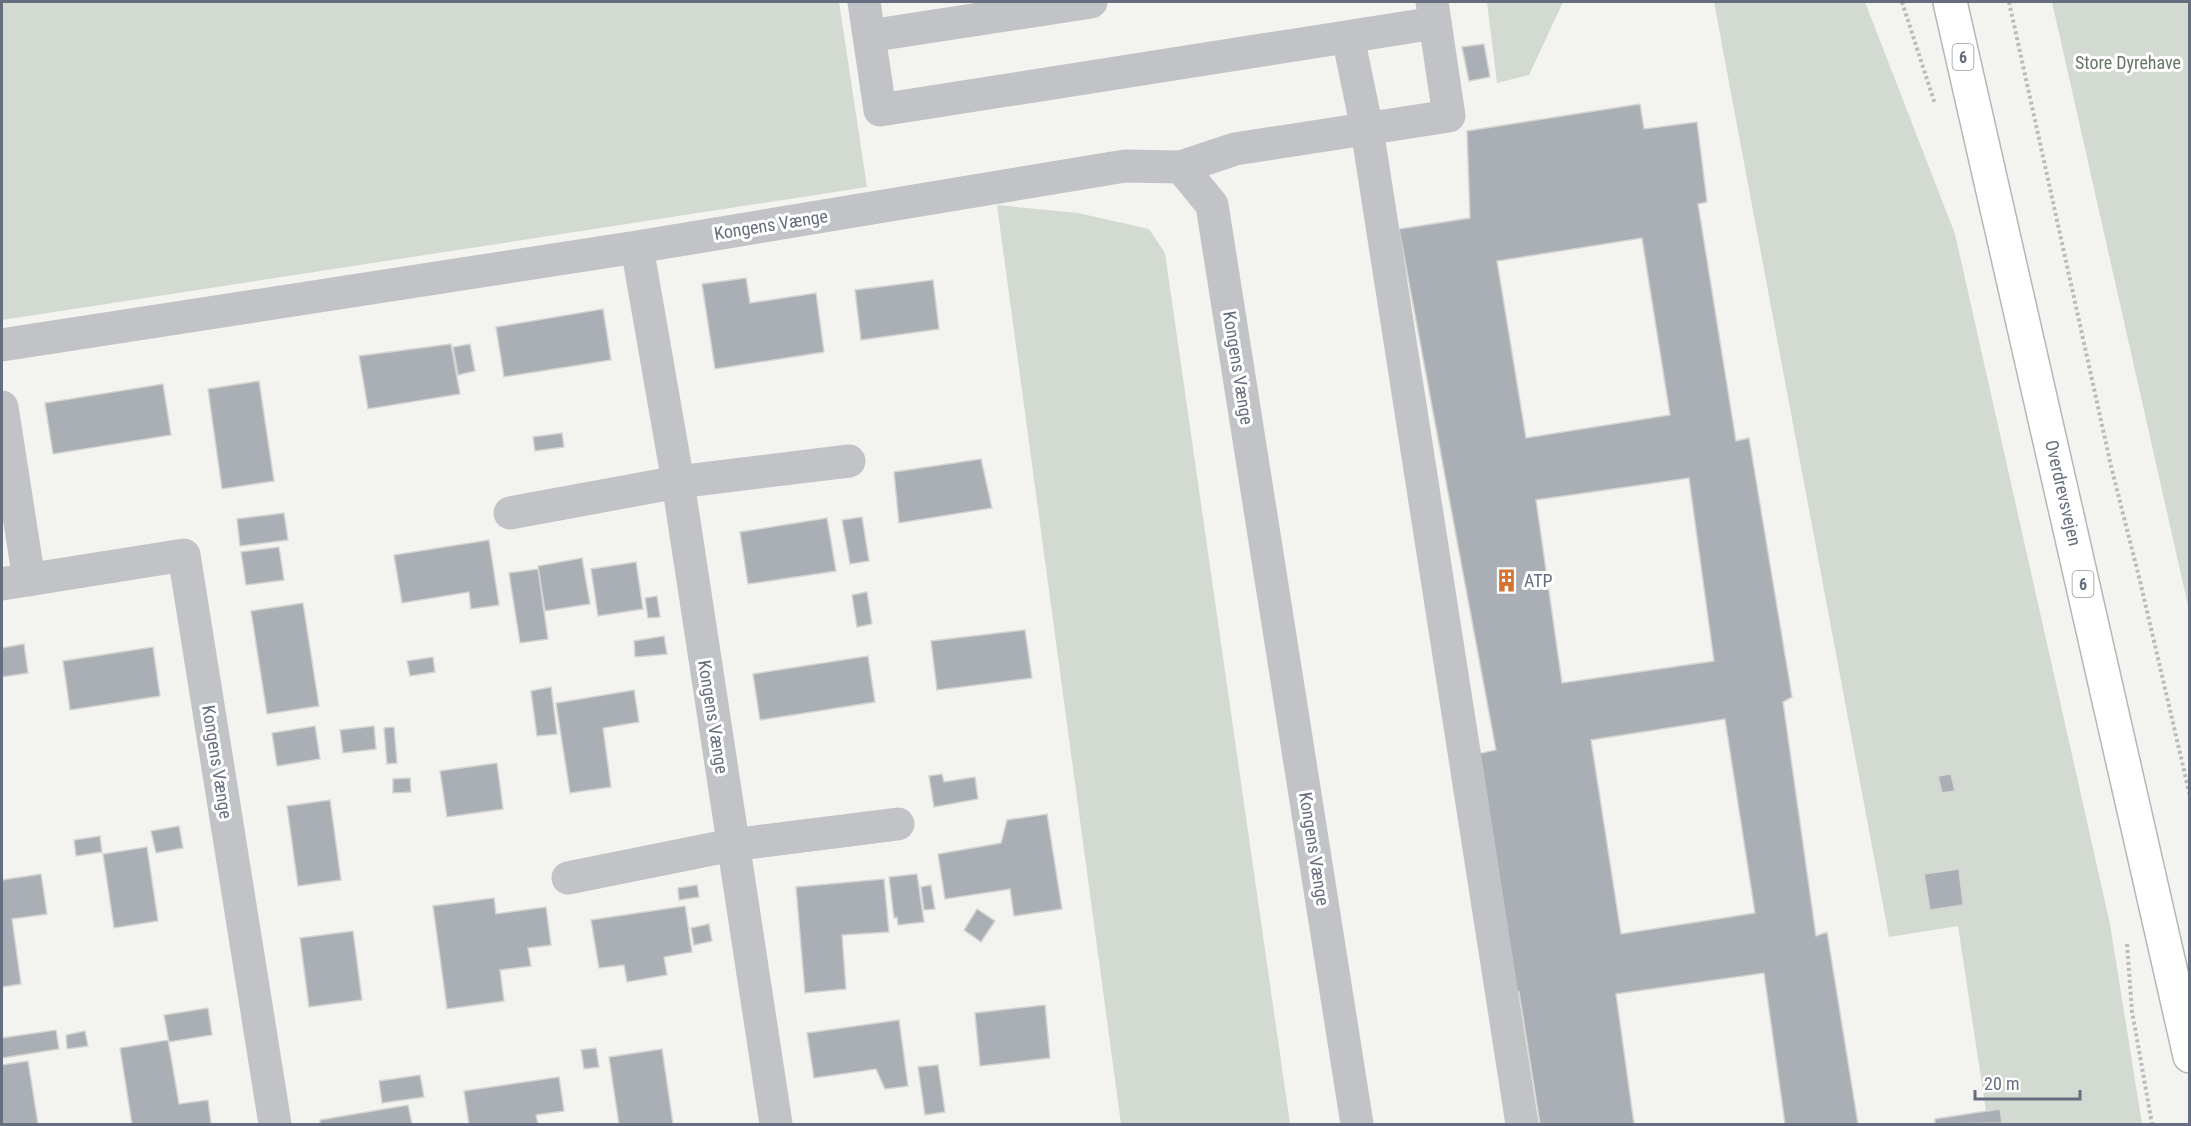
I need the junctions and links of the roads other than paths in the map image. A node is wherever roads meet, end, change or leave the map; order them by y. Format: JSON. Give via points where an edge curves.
{"nodes":[{"id":1,"x":864,"y":2,"type":"edge"},
{"id":2,"x":1091,"y":2,"type":"edge"},
{"id":3,"x":1950,"y":2,"type":"edge"},
{"id":4,"x":1433,"y":12,"type":"edge"},
{"id":5,"x":869,"y":36,"type":"junction"},
{"id":6,"x":1348,"y":37,"type":"junction"},
{"id":7,"x":1367,"y":129,"type":"junction"},
{"id":8,"x":1180,"y":167,"type":"junction"},
{"id":9,"x":637,"y":247,"type":"junction"},
{"id":10,"x":2,"y":345,"type":"edge"},
{"id":11,"x":2,"y":407,"type":"edge"},
{"id":12,"x":849,"y":460,"type":"dead end"},
{"id":13,"x":678,"y":482,"type":"junction"},
{"id":14,"x":510,"y":513,"type":"dead end"},
{"id":15,"x":15,"y":582,"type":"edge"},
{"id":16,"x":898,"y":824,"type":"dead end"},
{"id":17,"x":732,"y":845,"type":"junction"},
{"id":18,"x":568,"y":878,"type":"dead end"},
{"id":19,"x":2190,"y":1056,"type":"edge"},
{"id":20,"x":274,"y":1125,"type":"edge"},
{"id":21,"x":776,"y":1125,"type":"edge"},
{"id":22,"x":1357,"y":1125,"type":"edge"},
{"id":23,"x":1522,"y":1125,"type":"edge"}],
"edges":[{"from":1,"to":5,"type":"street"},
{"from":2,"to":5,"type":"street"},
{"from":3,"to":19,"type":"main road","name":"Overdrevsvejen","number":"6"},
{"from":4,"to":6,"type":"street"},
{"from":4,"to":7,"type":"street","via":[[1449,116]]},
{"from":5,"to":6,"type":"street","via":[[880,110]]},
{"from":6,"to":7,"type":"street"},
{"from":7,"to":8,"type":"street","via":[[1235,148]]},
{"from":7,"to":23,"type":"street"},
{"from":8,"to":9,"type":"street","name":"Kongens Vænge","via":[[1125,166]]},
{"from":8,"to":22,"type":"street","name":"Kongens Vænge","via":[[1212,205]]},
{"from":9,"to":10,"type":"street","name":"Kongens Vænge"},
{"from":9,"to":13,"type":"street","name":"Kongens Vænge"},
{"from":11,"to":15,"type":"street","name":"Kongens Vænge"},
{"from":12,"to":13,"type":"street"},
{"from":13,"to":14,"type":"street"},
{"from":13,"to":17,"type":"street","name":"Kongens Vænge"},
{"from":15,"to":20,"type":"street","name":"Kongens Vænge","via":[[184,555]]},
{"from":16,"to":17,"type":"street"},
{"from":17,"to":18,"type":"street"},
{"from":17,"to":21,"type":"street","name":"Kongens Vænge"}]}
